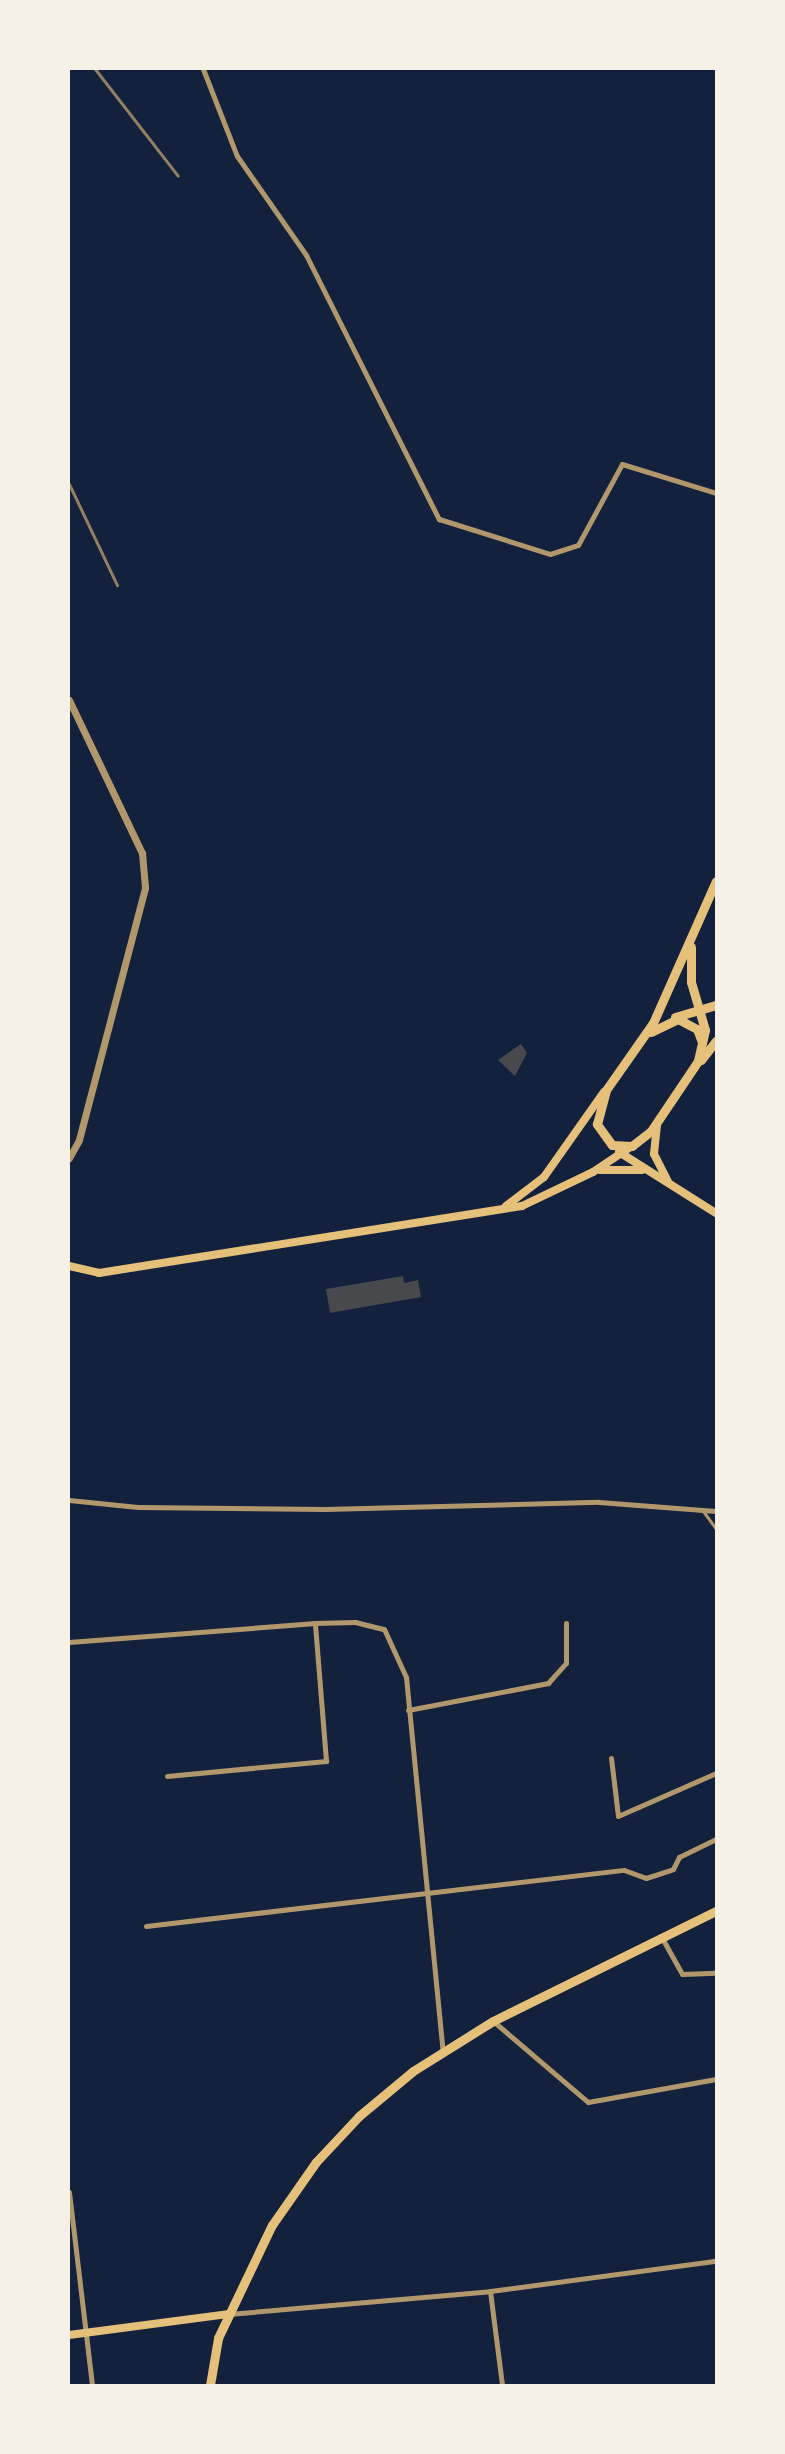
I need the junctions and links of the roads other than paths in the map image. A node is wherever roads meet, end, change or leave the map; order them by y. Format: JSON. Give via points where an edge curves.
{"nodes":[{"id":1,"x":203,"y":69,"type":"edge"},
{"id":2,"x":716,"y":494,"type":"edge"},
{"id":3,"x":69,"y":700,"type":"edge"},
{"id":4,"x":716,"y":881,"type":"edge"},
{"id":5,"x":691,"y":947,"type":"junction"},
{"id":6,"x":691,"y":982,"type":"junction"},
{"id":7,"x":716,"y":1004,"type":"edge"},
{"id":8,"x":700,"y":1009,"type":"junction"},
{"id":9,"x":667,"y":1020,"type":"junction"},
{"id":10,"x":716,"y":1041,"type":"edge"},
{"id":11,"x":639,"y":1044,"type":"junction"},
{"id":12,"x":702,"y":1046,"type":"junction"},
{"id":13,"x":693,"y":1069,"type":"junction"},
{"id":14,"x":606,"y":1090,"type":"junction"},
{"id":15,"x":659,"y":1119,"type":"junction"},
{"id":16,"x":604,"y":1140,"type":"junction"},
{"id":17,"x":632,"y":1146,"type":"junction"},
{"id":18,"x":621,"y":1154,"type":"junction"},
{"id":19,"x":69,"y":1158,"type":"edge"},
{"id":20,"x":649,"y":1171,"type":"junction"},
{"id":21,"x":593,"y":1172,"type":"junction"},
{"id":22,"x":673,"y":1186,"type":"junction"},
{"id":23,"x":496,"y":1209,"type":"junction"},
{"id":24,"x":716,"y":1213,"type":"edge"},
{"id":25,"x":69,"y":1266,"type":"edge"},
{"id":26,"x":69,"y":1500,"type":"edge"},
{"id":27,"x":702,"y":1511,"type":"junction"},
{"id":28,"x":716,"y":1511,"type":"edge"},
{"id":29,"x":716,"y":1529,"type":"edge"},
{"id":30,"x":315,"y":1623,"type":"junction"},
{"id":31,"x":566,"y":1623,"type":"dead end"},
{"id":32,"x":69,"y":1642,"type":"edge"},
{"id":33,"x":408,"y":1710,"type":"junction"},
{"id":34,"x":610,"y":1758,"type":"dead end"},
{"id":35,"x":716,"y":1773,"type":"edge"},
{"id":36,"x":167,"y":1776,"type":"dead end"},
{"id":37,"x":716,"y":1839,"type":"edge"},
{"id":38,"x":427,"y":1895,"type":"junction"},
{"id":39,"x":716,"y":1911,"type":"edge"},
{"id":40,"x":146,"y":1926,"type":"dead end"},
{"id":41,"x":661,"y":1936,"type":"junction"},
{"id":42,"x":716,"y":1973,"type":"edge"},
{"id":43,"x":493,"y":2021,"type":"junction"},
{"id":44,"x":443,"y":2050,"type":"junction"},
{"id":45,"x":716,"y":2079,"type":"edge"},
{"id":46,"x":69,"y":2192,"type":"edge"},
{"id":47,"x":716,"y":2261,"type":"edge"},
{"id":48,"x":490,"y":2291,"type":"junction"},
{"id":49,"x":228,"y":2314,"type":"junction"},
{"id":50,"x":86,"y":2333,"type":"junction"},
{"id":51,"x":69,"y":2336,"type":"edge"},
{"id":52,"x":92,"y":2385,"type":"edge"},
{"id":53,"x":210,"y":2385,"type":"edge"},
{"id":54,"x":502,"y":2385,"type":"edge"}],
"edges":[{"from":1,"to":2,"type":"street","via":[[237,156],[306,255],[439,519],[550,554],[578,545],[622,464]]},
{"from":3,"to":19,"type":"street","via":[[142,853],[145,888],[79,1140]]},
{"from":4,"to":5,"type":"main road"},
{"from":5,"to":6,"type":"main road"},
{"from":5,"to":11,"type":"main road"},
{"from":6,"to":7,"type":"main road","via":[[703,999]]},
{"from":6,"to":8,"type":"main road"},
{"from":7,"to":8,"type":"main road"},
{"from":8,"to":9,"type":"main road"},
{"from":8,"to":12,"type":"main road"},
{"from":9,"to":11,"type":"main road"},
{"from":9,"to":12,"type":"main road","via":[[692,1025]]},
{"from":10,"to":13,"type":"main road"},
{"from":11,"to":14,"type":"main road"},
{"from":12,"to":13,"type":"main road"},
{"from":13,"to":15,"type":"main road"},
{"from":14,"to":16,"type":"main road","via":[[597,1124]]},
{"from":14,"to":23,"type":"main road","via":[[544,1177]]},
{"from":15,"to":17,"type":"main road"},
{"from":15,"to":22,"type":"main road","via":[[654,1154]]},
{"from":16,"to":17,"type":"main road"},
{"from":16,"to":18,"type":"main road"},
{"from":17,"to":18,"type":"main road"},
{"from":18,"to":20,"type":"main road"},
{"from":18,"to":21,"type":"main road"},
{"from":20,"to":21,"type":"main road","via":[[616,1167]]},
{"from":20,"to":22,"type":"main road"},
{"from":21,"to":23,"type":"main road","via":[[537,1201]]},
{"from":22,"to":24,"type":"main road"},
{"from":23,"to":25,"type":"main road","via":[[108,1272]]},
{"from":26,"to":27,"type":"street","via":[[138,1507],[325,1509],[599,1502]]},
{"from":27,"to":28,"type":"street"},
{"from":27,"to":29,"type":"lane"},
{"from":30,"to":32,"type":"street"},
{"from":30,"to":33,"type":"street","via":[[355,1622],[384,1629],[406,1677]]},
{"from":30,"to":36,"type":"street","via":[[326,1761]]},
{"from":31,"to":33,"type":"street","via":[[566,1663],[548,1683]]},
{"from":33,"to":38,"type":"street"},
{"from":34,"to":35,"type":"street","via":[[618,1816]]},
{"from":37,"to":38,"type":"street","via":[[679,1857],[673,1869],[646,1878],[624,1870]]},
{"from":38,"to":40,"type":"street"},
{"from":38,"to":44,"type":"street"},
{"from":39,"to":41,"type":"main road"},
{"from":41,"to":42,"type":"street","via":[[682,1974]]},
{"from":41,"to":43,"type":"main road"},
{"from":43,"to":44,"type":"main road"},
{"from":43,"to":45,"type":"street","via":[[588,2102]]},
{"from":44,"to":49,"type":"main road","via":[[359,2116],[316,2162],[272,2225]]},
{"from":46,"to":50,"type":"street"},
{"from":47,"to":48,"type":"street"},
{"from":48,"to":49,"type":"street"},
{"from":48,"to":54,"type":"street"},
{"from":49,"to":50,"type":"main road"},
{"from":49,"to":53,"type":"main road"},
{"from":50,"to":51,"type":"main road"},
{"from":50,"to":52,"type":"street"}]}
